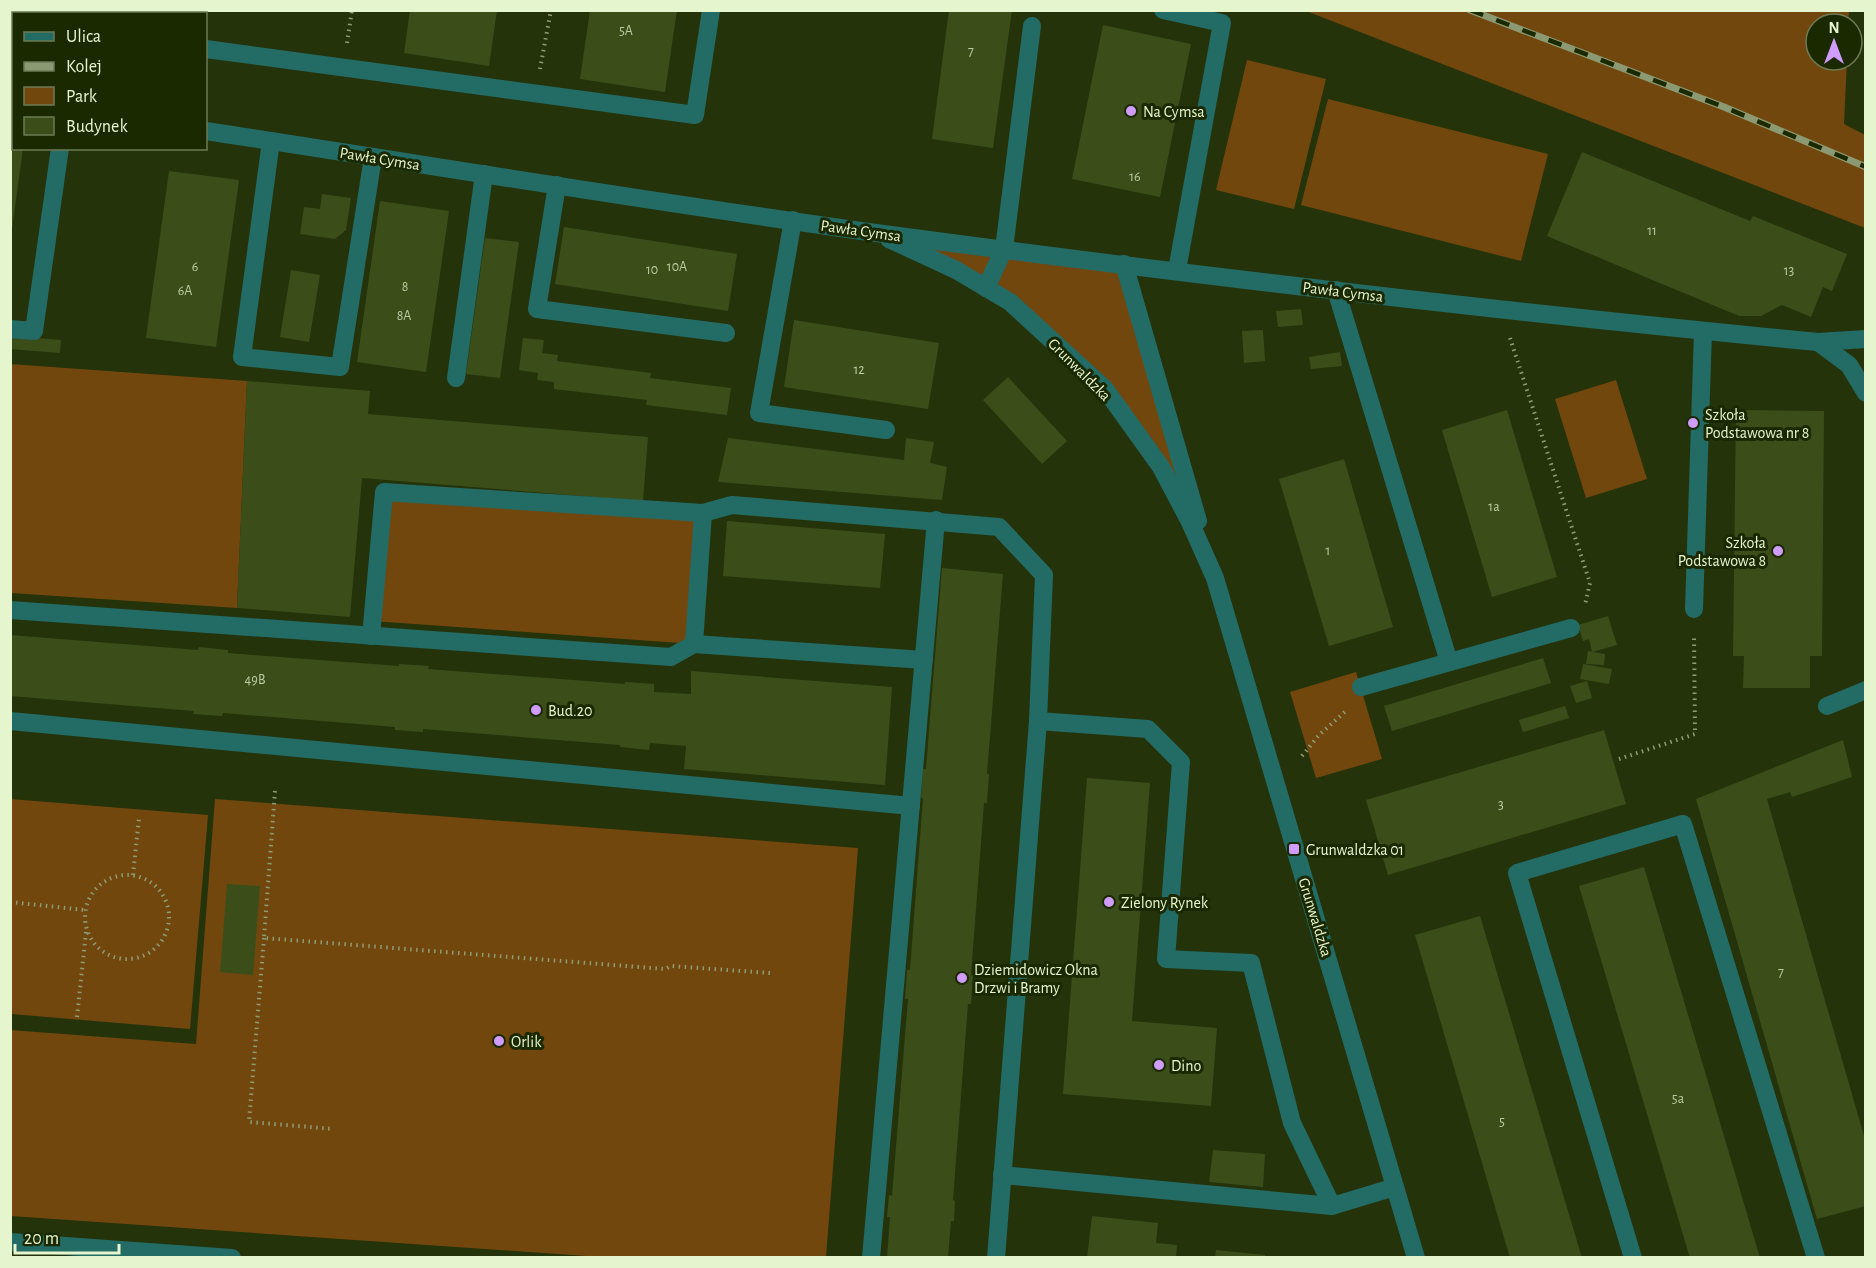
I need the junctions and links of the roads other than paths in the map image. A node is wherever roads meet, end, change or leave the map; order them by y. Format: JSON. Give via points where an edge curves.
{"nodes":[{"id":1,"x":711,"y":10,"type":"edge"},
{"id":2,"x":1163,"y":10,"type":"edge"},
{"id":3,"x":1032,"y":26,"type":"dead end"},
{"id":4,"x":207,"y":49,"type":"edge"},
{"id":5,"x":207,"y":131,"type":"edge"},
{"id":6,"x":271,"y":141,"type":"junction"},
{"id":7,"x":60,"y":150,"type":"edge"},
{"id":8,"x":373,"y":157,"type":"junction"},
{"id":9,"x":484,"y":174,"type":"junction"},
{"id":10,"x":557,"y":184,"type":"junction"},
{"id":11,"x":793,"y":220,"type":"junction"},
{"id":12,"x":874,"y":232,"type":"junction"},
{"id":13,"x":1004,"y":249,"type":"junction"},
{"id":14,"x":1124,"y":264,"type":"junction"},
{"id":15,"x":1177,"y":270,"type":"junction"},
{"id":16,"x":986,"y":288,"type":"junction"},
{"id":17,"x":1336,"y":290,"type":"junction"},
{"id":18,"x":10,"y":329,"type":"edge"},
{"id":19,"x":1703,"y":331,"type":"junction"},
{"id":20,"x":726,"y":333,"type":"dead end"},
{"id":21,"x":1866,"y":339,"type":"edge"},
{"id":22,"x":1818,"y":342,"type":"junction"},
{"id":23,"x":456,"y":378,"type":"dead end"},
{"id":24,"x":1866,"y":393,"type":"edge"},
{"id":25,"x":886,"y":430,"type":"dead end"},
{"id":26,"x":703,"y":513,"type":"junction"},
{"id":27,"x":936,"y":520,"type":"junction"},
{"id":28,"x":1215,"y":578,"type":"junction"},
{"id":29,"x":1694,"y":609,"type":"road end"},
{"id":30,"x":10,"y":610,"type":"edge"},
{"id":31,"x":1571,"y":628,"type":"road end"},
{"id":32,"x":371,"y":636,"type":"junction"},
{"id":33,"x":694,"y":644,"type":"junction"},
{"id":34,"x":924,"y":660,"type":"junction"},
{"id":35,"x":1449,"y":662,"type":"junction"},
{"id":36,"x":1361,"y":687,"type":"road end"},
{"id":37,"x":1866,"y":690,"type":"edge"},
{"id":38,"x":1827,"y":706,"type":"dead end"},
{"id":39,"x":10,"y":721,"type":"edge"},
{"id":40,"x":1038,"y":721,"type":"junction"},
{"id":41,"x":911,"y":806,"type":"junction"},
{"id":42,"x":1002,"y":1175,"type":"junction"},
{"id":43,"x":1395,"y":1187,"type":"junction"},
{"id":44,"x":1332,"y":1206,"type":"junction"},
{"id":45,"x":10,"y":1242,"type":"edge"},
{"id":46,"x":232,"y":1257,"type":"edge"},
{"id":47,"x":871,"y":1257,"type":"edge"},
{"id":48,"x":996,"y":1257,"type":"edge"},
{"id":49,"x":1416,"y":1257,"type":"edge"},
{"id":50,"x":1633,"y":1257,"type":"edge"},
{"id":51,"x":1816,"y":1257,"type":"edge"}],
"edges":[{"from":1,"to":4,"type":"street","via":[[695,115]]},
{"from":2,"to":15,"type":"street","via":[[1222,23]]},
{"from":3,"to":13,"type":"street"},
{"from":5,"to":6,"type":"street","name":"Pawła Cymsa"},
{"from":6,"to":8,"type":"street","name":"Pawła Cymsa"},
{"from":6,"to":8,"type":"street","via":[[242,357],[340,367]]},
{"from":7,"to":18,"type":"street","via":[[34,331]]},
{"from":8,"to":9,"type":"street","name":"Pawła Cymsa"},
{"from":9,"to":10,"type":"street","name":"Pawła Cymsa"},
{"from":9,"to":23,"type":"street"},
{"from":10,"to":11,"type":"street","name":"Pawła Cymsa"},
{"from":10,"to":20,"type":"street","via":[[537,309]]},
{"from":11,"to":12,"type":"street","name":"Pawła Cymsa"},
{"from":11,"to":25,"type":"street","via":[[759,413]]},
{"from":12,"to":13,"type":"street","name":"Pawła Cymsa"},
{"from":12,"to":16,"type":"street","name":"Grunwaldzka"},
{"from":13,"to":14,"type":"street","name":"Pawła Cymsa"},
{"from":13,"to":16,"type":"street"},
{"from":14,"to":15,"type":"street","name":"Pawła Cymsa"},
{"from":14,"to":28,"type":"street","name":"Grunwaldzka"},
{"from":15,"to":17,"type":"street","name":"Pawła Cymsa"},
{"from":16,"to":28,"type":"street","name":"Grunwaldzka","via":[[1010,302],[1105,389],[1161,467]]},
{"from":17,"to":19,"type":"street","name":"Pawła Cymsa"},
{"from":17,"to":35,"type":"street"},
{"from":19,"to":22,"type":"street","name":"Pawła Cymsa"},
{"from":19,"to":29,"type":"street"},
{"from":21,"to":22,"type":"street","name":"Pawła Cymsa"},
{"from":22,"to":24,"type":"street","via":[[1849,365]]},
{"from":26,"to":27,"type":"street","via":[[732,505]]},
{"from":26,"to":32,"type":"street","via":[[384,492]]},
{"from":26,"to":33,"type":"street"},
{"from":27,"to":34,"type":"street"},
{"from":27,"to":40,"type":"street","via":[[999,527],[1044,575]]},
{"from":28,"to":43,"type":"street","name":"Grunwaldzka"},
{"from":30,"to":32,"type":"street"},
{"from":31,"to":35,"type":"street"},
{"from":32,"to":33,"type":"street","via":[[671,657]]},
{"from":33,"to":34,"type":"street"},
{"from":34,"to":41,"type":"street"},
{"from":35,"to":36,"type":"street"},
{"from":37,"to":38,"type":"street"},
{"from":39,"to":41,"type":"street"},
{"from":40,"to":42,"type":"street"},
{"from":40,"to":44,"type":"street","via":[[1148,729],[1181,762],[1166,958],[1251,963],[1292,1123]]},
{"from":41,"to":47,"type":"street"},
{"from":42,"to":44,"type":"street"},
{"from":42,"to":48,"type":"street"},
{"from":43,"to":44,"type":"street"},
{"from":43,"to":49,"type":"street","name":"Grunwaldzka"},
{"from":45,"to":46,"type":"street"},
{"from":50,"to":51,"type":"street","via":[[1517,873],[1683,824]]}]}
